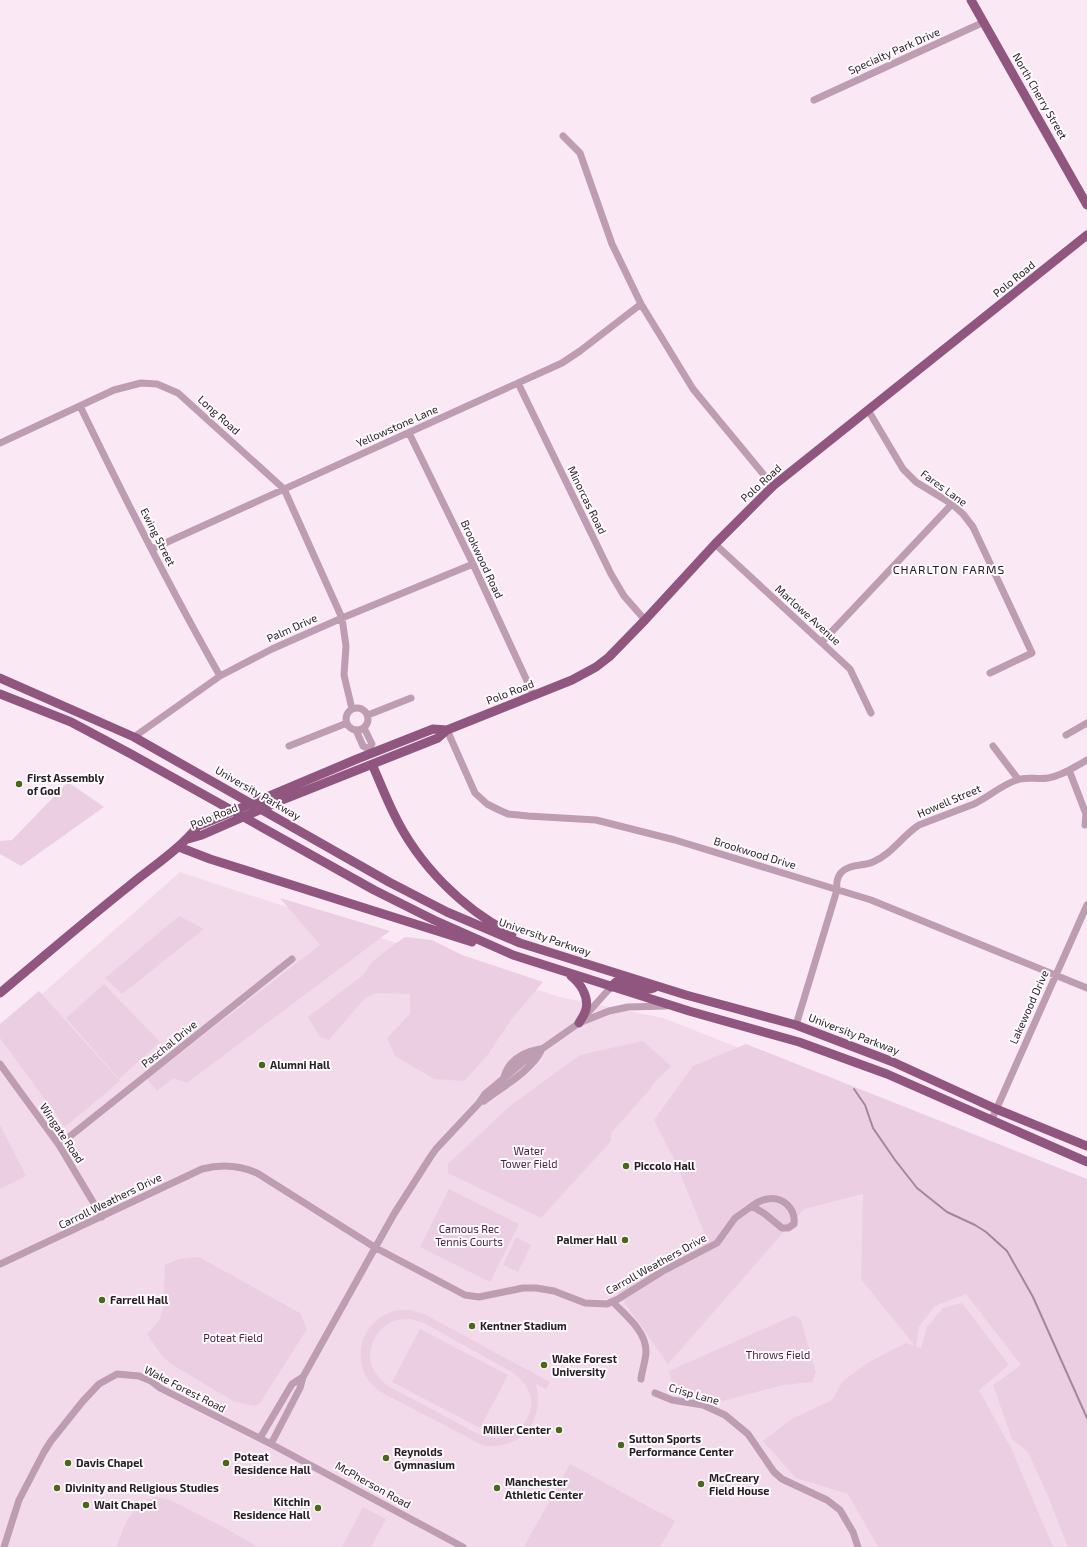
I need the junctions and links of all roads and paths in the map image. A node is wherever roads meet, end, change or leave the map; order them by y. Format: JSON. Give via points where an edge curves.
{"nodes":[{"id":1,"x":971,"y":0,"type":"edge"},
{"id":2,"x":984,"y":22,"type":"junction"},
{"id":3,"x":814,"y":100,"type":"dead end"},
{"id":4,"x":563,"y":136,"type":"dead end"},
{"id":5,"x":1087,"y":205,"type":"edge"},
{"id":6,"x":1087,"y":236,"type":"edge"},
{"id":7,"x":641,"y":304,"type":"junction"},
{"id":8,"x":518,"y":383,"type":"junction"},
{"id":9,"x":80,"y":406,"type":"junction"},
{"id":10,"x":868,"y":410,"type":"junction"},
{"id":11,"x":409,"y":433,"type":"junction"},
{"id":12,"x":0,"y":443,"type":"edge"},
{"id":13,"x":773,"y":486,"type":"junction"},
{"id":14,"x":284,"y":489,"type":"junction"},
{"id":15,"x":952,"y":504,"type":"junction"},
{"id":16,"x":715,"y":544,"type":"junction"},
{"id":17,"x":152,"y":549,"type":"junction"},
{"id":18,"x":473,"y":564,"type":"junction"},
{"id":19,"x":342,"y":618,"type":"junction"},
{"id":20,"x":645,"y":620,"type":"junction"},
{"id":21,"x":822,"y":642,"type":"junction"},
{"id":22,"x":990,"y":673,"type":"dead end"},
{"id":23,"x":220,"y":676,"type":"junction"},
{"id":24,"x":0,"y":678,"type":"edge"},
{"id":25,"x":0,"y":694,"type":"edge"},
{"id":26,"x":534,"y":696,"type":"junction"},
{"id":27,"x":411,"y":698,"type":"dead end"},
{"id":28,"x":352,"y":709,"type":"junction"},
{"id":29,"x":871,"y":713,"type":"dead end"},
{"id":30,"x":368,"y":715,"type":"junction"},
{"id":31,"x":346,"y":723,"type":"junction"},
{"id":32,"x":1087,"y":724,"type":"edge"},
{"id":33,"x":364,"y":728,"type":"junction"},
{"id":34,"x":356,"y":730,"type":"junction"},
{"id":35,"x":447,"y":730,"type":"junction"},
{"id":36,"x":1066,"y":735,"type":"dead end"},
{"id":37,"x":134,"y":737,"type":"junction"},
{"id":38,"x":289,"y":746,"type":"dead end"},
{"id":39,"x":993,"y":746,"type":"dead end"},
{"id":40,"x":370,"y":751,"type":"junction"},
{"id":41,"x":357,"y":759,"type":"junction"},
{"id":42,"x":1087,"y":760,"type":"edge"},
{"id":43,"x":372,"y":764,"type":"junction"},
{"id":44,"x":1069,"y":770,"type":"junction"},
{"id":45,"x":1018,"y":779,"type":"junction"},
{"id":46,"x":280,"y":796,"type":"junction"},
{"id":47,"x":1085,"y":825,"type":"dead end"},
{"id":48,"x":188,"y":839,"type":"junction"},
{"id":49,"x":178,"y":847,"type":"junction"},
{"id":50,"x":837,"y":890,"type":"junction"},
{"id":51,"x":1087,"y":905,"type":"edge"},
{"id":52,"x":551,"y":953,"type":"junction"},
{"id":53,"x":513,"y":955,"type":"junction"},
{"id":54,"x":292,"y":959,"type":"dead end"},
{"id":55,"x":569,"y":974,"type":"junction"},
{"id":56,"x":1056,"y":975,"type":"junction"},
{"id":57,"x":658,"y":986,"type":"junction"},
{"id":58,"x":611,"y":987,"type":"junction"},
{"id":59,"x":1087,"y":988,"type":"edge"},
{"id":60,"x":0,"y":993,"type":"edge"},
{"id":61,"x":672,"y":1006,"type":"junction"},
{"id":62,"x":579,"y":1022,"type":"junction"},
{"id":63,"x":796,"y":1025,"type":"junction"},
{"id":64,"x":542,"y":1048,"type":"junction"},
{"id":65,"x":0,"y":1064,"type":"edge"},
{"id":66,"x":479,"y":1103,"type":"junction"},
{"id":67,"x":996,"y":1108,"type":"junction"},
{"id":68,"x":992,"y":1119,"type":"junction"},
{"id":69,"x":59,"y":1145,"type":"junction"},
{"id":70,"x":1087,"y":1146,"type":"edge"},
{"id":71,"x":1087,"y":1162,"type":"edge"},
{"id":72,"x":752,"y":1206,"type":"junction"},
{"id":73,"x":102,"y":1217,"type":"junction"},
{"id":74,"x":376,"y":1248,"type":"junction"},
{"id":75,"x":0,"y":1264,"type":"edge"},
{"id":76,"x":613,"y":1302,"type":"junction"},
{"id":77,"x":303,"y":1377,"type":"junction"},
{"id":78,"x":641,"y":1379,"type":"dead end"},
{"id":79,"x":655,"y":1393,"type":"dead end"},
{"id":80,"x":260,"y":1438,"type":"junction"},
{"id":81,"x":271,"y":1444,"type":"junction"},
{"id":82,"x":4,"y":1547,"type":"edge"},
{"id":83,"x":463,"y":1547,"type":"edge"},
{"id":84,"x":858,"y":1547,"type":"edge"}],
"edges":[{"from":1,"to":2,"type":"main road","name":"North Cherry Street"},
{"from":2,"to":3,"type":"street","name":"Specialty Park Drive"},
{"from":2,"to":5,"type":"main road","name":"North Cherry Street"},
{"from":4,"to":7,"type":"street","via":[[580,153],[612,244]]},
{"from":6,"to":10,"type":"main road","name":"Polo Road"},
{"from":7,"to":8,"type":"street","name":"Yellowstone Lane","via":[[562,363]]},
{"from":7,"to":13,"type":"street","via":[[693,389]]},
{"from":8,"to":11,"type":"street","name":"Yellowstone Lane"},
{"from":8,"to":20,"type":"street","name":"Minorcas Road","via":[[611,574],[624,596]]},
{"from":9,"to":12,"type":"street","name":"Long Road"},
{"from":9,"to":14,"type":"street","name":"Long Road","via":[[114,390],[141,383],[157,384],[178,393]]},
{"from":9,"to":17,"type":"street","name":"Ewing Street"},
{"from":10,"to":13,"type":"main road","name":"Polo Road"},
{"from":10,"to":15,"type":"street","name":"Fares Lane","via":[[903,469],[916,482]]},
{"from":11,"to":14,"type":"street","name":"Yellowstone Lane"},
{"from":11,"to":18,"type":"street","name":"Brookwood Road"},
{"from":13,"to":16,"type":"main road","name":"Polo Road"},
{"from":14,"to":17,"type":"street","name":"Yellowstone Lane"},
{"from":14,"to":19,"type":"street","name":"Long Road"},
{"from":15,"to":21,"type":"street"},
{"from":15,"to":22,"type":"street","name":"Fares Lane","via":[[973,527],[1032,653]]},
{"from":16,"to":20,"type":"main road","name":"Polo Road"},
{"from":16,"to":21,"type":"street","name":"Marlowe Avenue"},
{"from":17,"to":23,"type":"street","name":"Ewing Street"},
{"from":18,"to":19,"type":"street","name":"Palm Drive"},
{"from":18,"to":26,"type":"street","name":"Brookwood Road"},
{"from":19,"to":23,"type":"street","name":"Palm Drive","via":[[272,649]]},
{"from":19,"to":28,"type":"street","name":"Long Road","via":[[346,646],[344,675]]},
{"from":20,"to":26,"type":"main road","name":"Polo Road","via":[[609,657],[596,666],[572,680]]},
{"from":21,"to":29,"type":"street","name":"Marlowe Avenue","via":[[850,669]]},
{"from":23,"to":37,"type":"street","name":"Palm Drive"},
{"from":24,"to":37,"type":"main road","name":"University Parkway"},
{"from":25,"to":53,"type":"main road","via":[[71,722],[374,890]]},
{"from":26,"to":35,"type":"main road","name":"Polo Road"},
{"from":27,"to":30,"type":"street"},
{"from":28,"to":30,"type":"street","via":[[361,708]]},
{"from":28,"to":31,"type":"street","via":[[347,714]]},
{"from":30,"to":33,"type":"street","via":[[368,724]]},
{"from":31,"to":34,"type":"street","via":[[349,728]]},
{"from":31,"to":38,"type":"street"},
{"from":32,"to":36,"type":"street"},
{"from":33,"to":34,"type":"street"},
{"from":33,"to":40,"type":"street","via":[[372,744]]},
{"from":34,"to":40,"type":"street","via":[[363,746]]},
{"from":35,"to":40,"type":"main road","name":"Polo Road","via":[[433,729]]},
{"from":35,"to":43,"type":"main road","name":"Polo Road","via":[[438,738]]},
{"from":35,"to":50,"type":"street","name":"Brookwood Drive","via":[[475,793],[487,804],[508,814],[612,823]]},
{"from":37,"to":52,"type":"main road","name":"University Parkway","via":[[389,882],[454,915]]},
{"from":39,"to":45,"type":"street"},
{"from":40,"to":41,"type":"main road","name":"Polo Road"},
{"from":41,"to":43,"type":"main road"},
{"from":41,"to":46,"type":"main road","name":"Polo Road"},
{"from":42,"to":44,"type":"street","name":"Howell Street"},
{"from":43,"to":46,"type":"main road","name":"Polo Road"},
{"from":43,"to":52,"type":"main road","via":[[403,832],[443,883],[491,923]]},
{"from":44,"to":45,"type":"street","name":"Howell Street","via":[[1048,778]]},
{"from":44,"to":47,"type":"street","via":[[1086,814]]},
{"from":45,"to":50,"type":"street","name":"Howell Street","via":[[974,804],[919,825],[895,847],[873,862],[845,870],[837,880]]},
{"from":46,"to":48,"type":"main road","name":"Polo Road","via":[[217,828]]},
{"from":46,"to":48,"type":"main road","name":"Polo Road","via":[[198,826]]},
{"from":48,"to":49,"type":"main road","name":"Polo Road"},
{"from":49,"to":53,"type":"main road"},
{"from":49,"to":60,"type":"main road","name":"Polo Road"},
{"from":50,"to":56,"type":"street","name":"Brookwood Drive","via":[[871,900]]},
{"from":50,"to":63,"type":"street","name":"Howell Street"},
{"from":51,"to":56,"type":"street","name":"Lakewood Drive"},
{"from":52,"to":57,"type":"main road","name":"University Parkway"},
{"from":53,"to":55,"type":"main road"},
{"from":54,"to":69,"type":"street","name":"Paschal Drive"},
{"from":55,"to":58,"type":"main road"},
{"from":55,"to":62,"type":"main road","via":[[582,987],[587,1005]]},
{"from":56,"to":59,"type":"street","name":"Brookwood Drive"},
{"from":56,"to":67,"type":"street","name":"Lakewood Drive"},
{"from":57,"to":58,"type":"main road","via":[[649,990],[616,982]]},
{"from":57,"to":63,"type":"main road","name":"University Parkway"},
{"from":58,"to":61,"type":"main road"},
{"from":58,"to":62,"type":"street"},
{"from":61,"to":62,"type":"street","via":[[628,1007],[608,1011]]},
{"from":61,"to":68,"type":"main road","via":[[799,1042],[888,1074]]},
{"from":62,"to":64,"type":"street"},
{"from":63,"to":67,"type":"main road","name":"University Parkway","via":[[893,1062]]},
{"from":64,"to":66,"type":"street","via":[[503,1078]]},
{"from":64,"to":66,"type":"street","via":[[527,1068]]},
{"from":65,"to":69,"type":"street","name":"Wingate Road"},
{"from":66,"to":74,"type":"street","via":[[436,1149],[394,1214]]},
{"from":67,"to":68,"type":"street","name":"Lakewood Drive"},
{"from":67,"to":70,"type":"main road","name":"University Parkway"},
{"from":68,"to":71,"type":"main road"},
{"from":69,"to":73,"type":"street","name":"Wingate Road"},
{"from":72,"to":72,"type":"street","name":"Carroll Weathers Drive","via":[[782,1228],[794,1224],[792,1211],[782,1201],[767,1199]]},
{"from":72,"to":76,"type":"street","name":"Carroll Weathers Drive","via":[[735,1218],[717,1243],[663,1271]]},
{"from":73,"to":74,"type":"street","name":"Carroll Weathers Drive","via":[[202,1169],[232,1166],[257,1173]]},
{"from":73,"to":75,"type":"street","name":"Carroll Weathers Drive"},
{"from":74,"to":76,"type":"street","name":"Carroll Weathers Drive","via":[[469,1296],[485,1296],[530,1288],[547,1290],[591,1304]]},
{"from":74,"to":77,"type":"street"},
{"from":76,"to":78,"type":"street","via":[[636,1326],[644,1342],[646,1350]]},
{"from":77,"to":80,"type":"street","via":[[292,1384]]},
{"from":77,"to":81,"type":"street","via":[[300,1388]]},
{"from":79,"to":84,"type":"street","name":"Crisp Lane","via":[[672,1400],[704,1405],[725,1414],[748,1434],[774,1472],[782,1479],[827,1500],[840,1510],[853,1532]]},
{"from":80,"to":81,"type":"street","name":"Wake Forest Road"},
{"from":80,"to":82,"type":"street","name":"Wake Forest Road","via":[[160,1388],[151,1381],[139,1376],[117,1374],[99,1384],[51,1441],[19,1500]]},
{"from":81,"to":83,"type":"street","name":"McPherson Road"}]}
